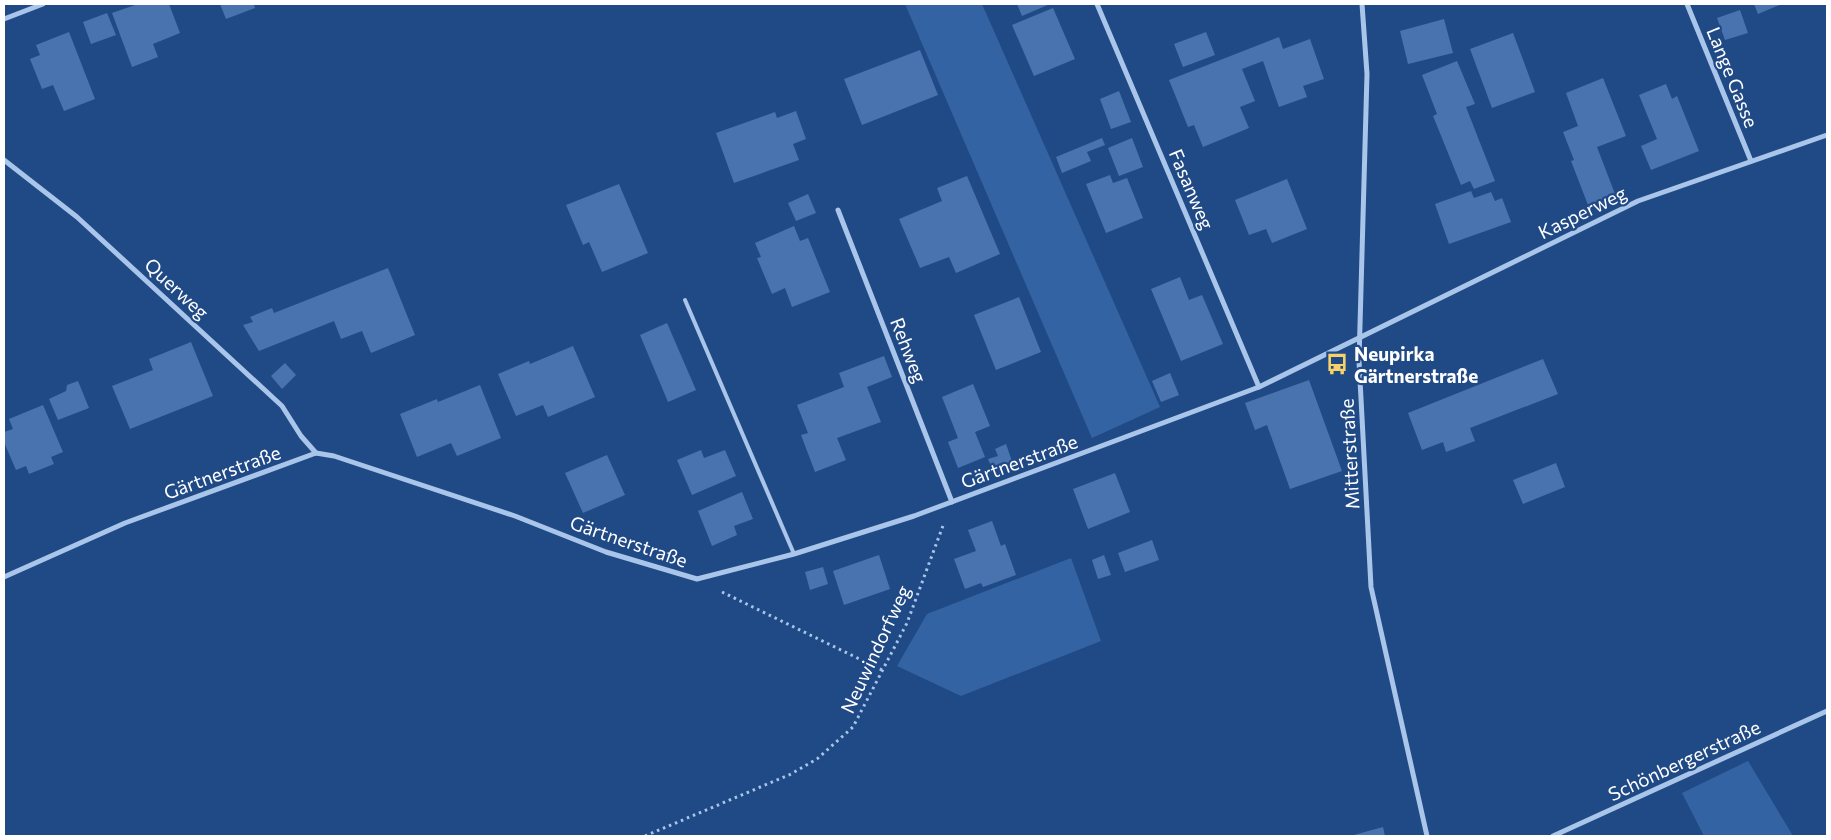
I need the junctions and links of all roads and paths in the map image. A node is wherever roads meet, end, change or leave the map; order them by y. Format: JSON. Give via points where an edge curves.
{"nodes":[{"id":1,"x":43,"y":4,"type":"edge"},
{"id":2,"x":1097,"y":4,"type":"edge"},
{"id":3,"x":1362,"y":4,"type":"edge"},
{"id":4,"x":1688,"y":4,"type":"edge"},
{"id":5,"x":4,"y":19,"type":"edge"},
{"id":6,"x":1827,"y":135,"type":"edge"},
{"id":7,"x":4,"y":160,"type":"edge"},
{"id":8,"x":1750,"y":162,"type":"junction"},
{"id":9,"x":838,"y":210,"type":"dead end"},
{"id":10,"x":685,"y":300,"type":"dead end"},
{"id":11,"x":1359,"y":339,"type":"junction"},
{"id":12,"x":1259,"y":387,"type":"junction"},
{"id":13,"x":316,"y":453,"type":"junction"},
{"id":14,"x":952,"y":502,"type":"junction"},
{"id":15,"x":794,"y":554,"type":"junction"},
{"id":16,"x":4,"y":577,"type":"edge"},
{"id":17,"x":696,"y":579,"type":"junction"},
{"id":18,"x":882,"y":670,"type":"junction"},
{"id":19,"x":1827,"y":711,"type":"edge"},
{"id":20,"x":645,"y":836,"type":"edge"},
{"id":21,"x":1428,"y":836,"type":"edge"},
{"id":22,"x":1552,"y":836,"type":"edge"}],
"edges":[{"from":1,"to":5,"type":"street"},
{"from":2,"to":12,"type":"street","name":"Fasanweg"},
{"from":3,"to":11,"type":"street","name":"Mitterstraße","via":[[1368,74]]},
{"from":4,"to":8,"type":"street","name":"Lange Gasse"},
{"from":6,"to":8,"type":"street","name":"Kasperweg"},
{"from":7,"to":13,"type":"street","name":"Querweg","via":[[77,217],[282,406]]},
{"from":8,"to":11,"type":"street","name":"Kasperweg","via":[[1638,201]]},
{"from":9,"to":14,"type":"street","name":"Rehweg"},
{"from":10,"to":15,"type":"lane"},
{"from":11,"to":12,"type":"street","name":"Gärtnerstraße"},
{"from":11,"to":21,"type":"street","name":"Mitterstraße","via":[[1371,587]]},
{"from":12,"to":14,"type":"street","name":"Gärtnerstraße"},
{"from":13,"to":16,"type":"street","name":"Gärtnerstraße","via":[[126,524]]},
{"from":13,"to":17,"type":"street","name":"Gärtnerstraße","via":[[334,456],[516,516],[606,552]]},
{"from":14,"to":15,"type":"street","name":"Gärtnerstraße"},
{"from":14,"to":18,"type":"path","name":"Neuwindorfweg","via":[[907,623]]},
{"from":15,"to":17,"type":"street","name":"Gärtnerstraße"},
{"from":17,"to":18,"type":"path"},
{"from":18,"to":20,"type":"path","name":"Neuwindorfweg","via":[[853,728],[817,759],[790,774]]},
{"from":19,"to":22,"type":"street","name":"Schönbergerstraße"}]}
